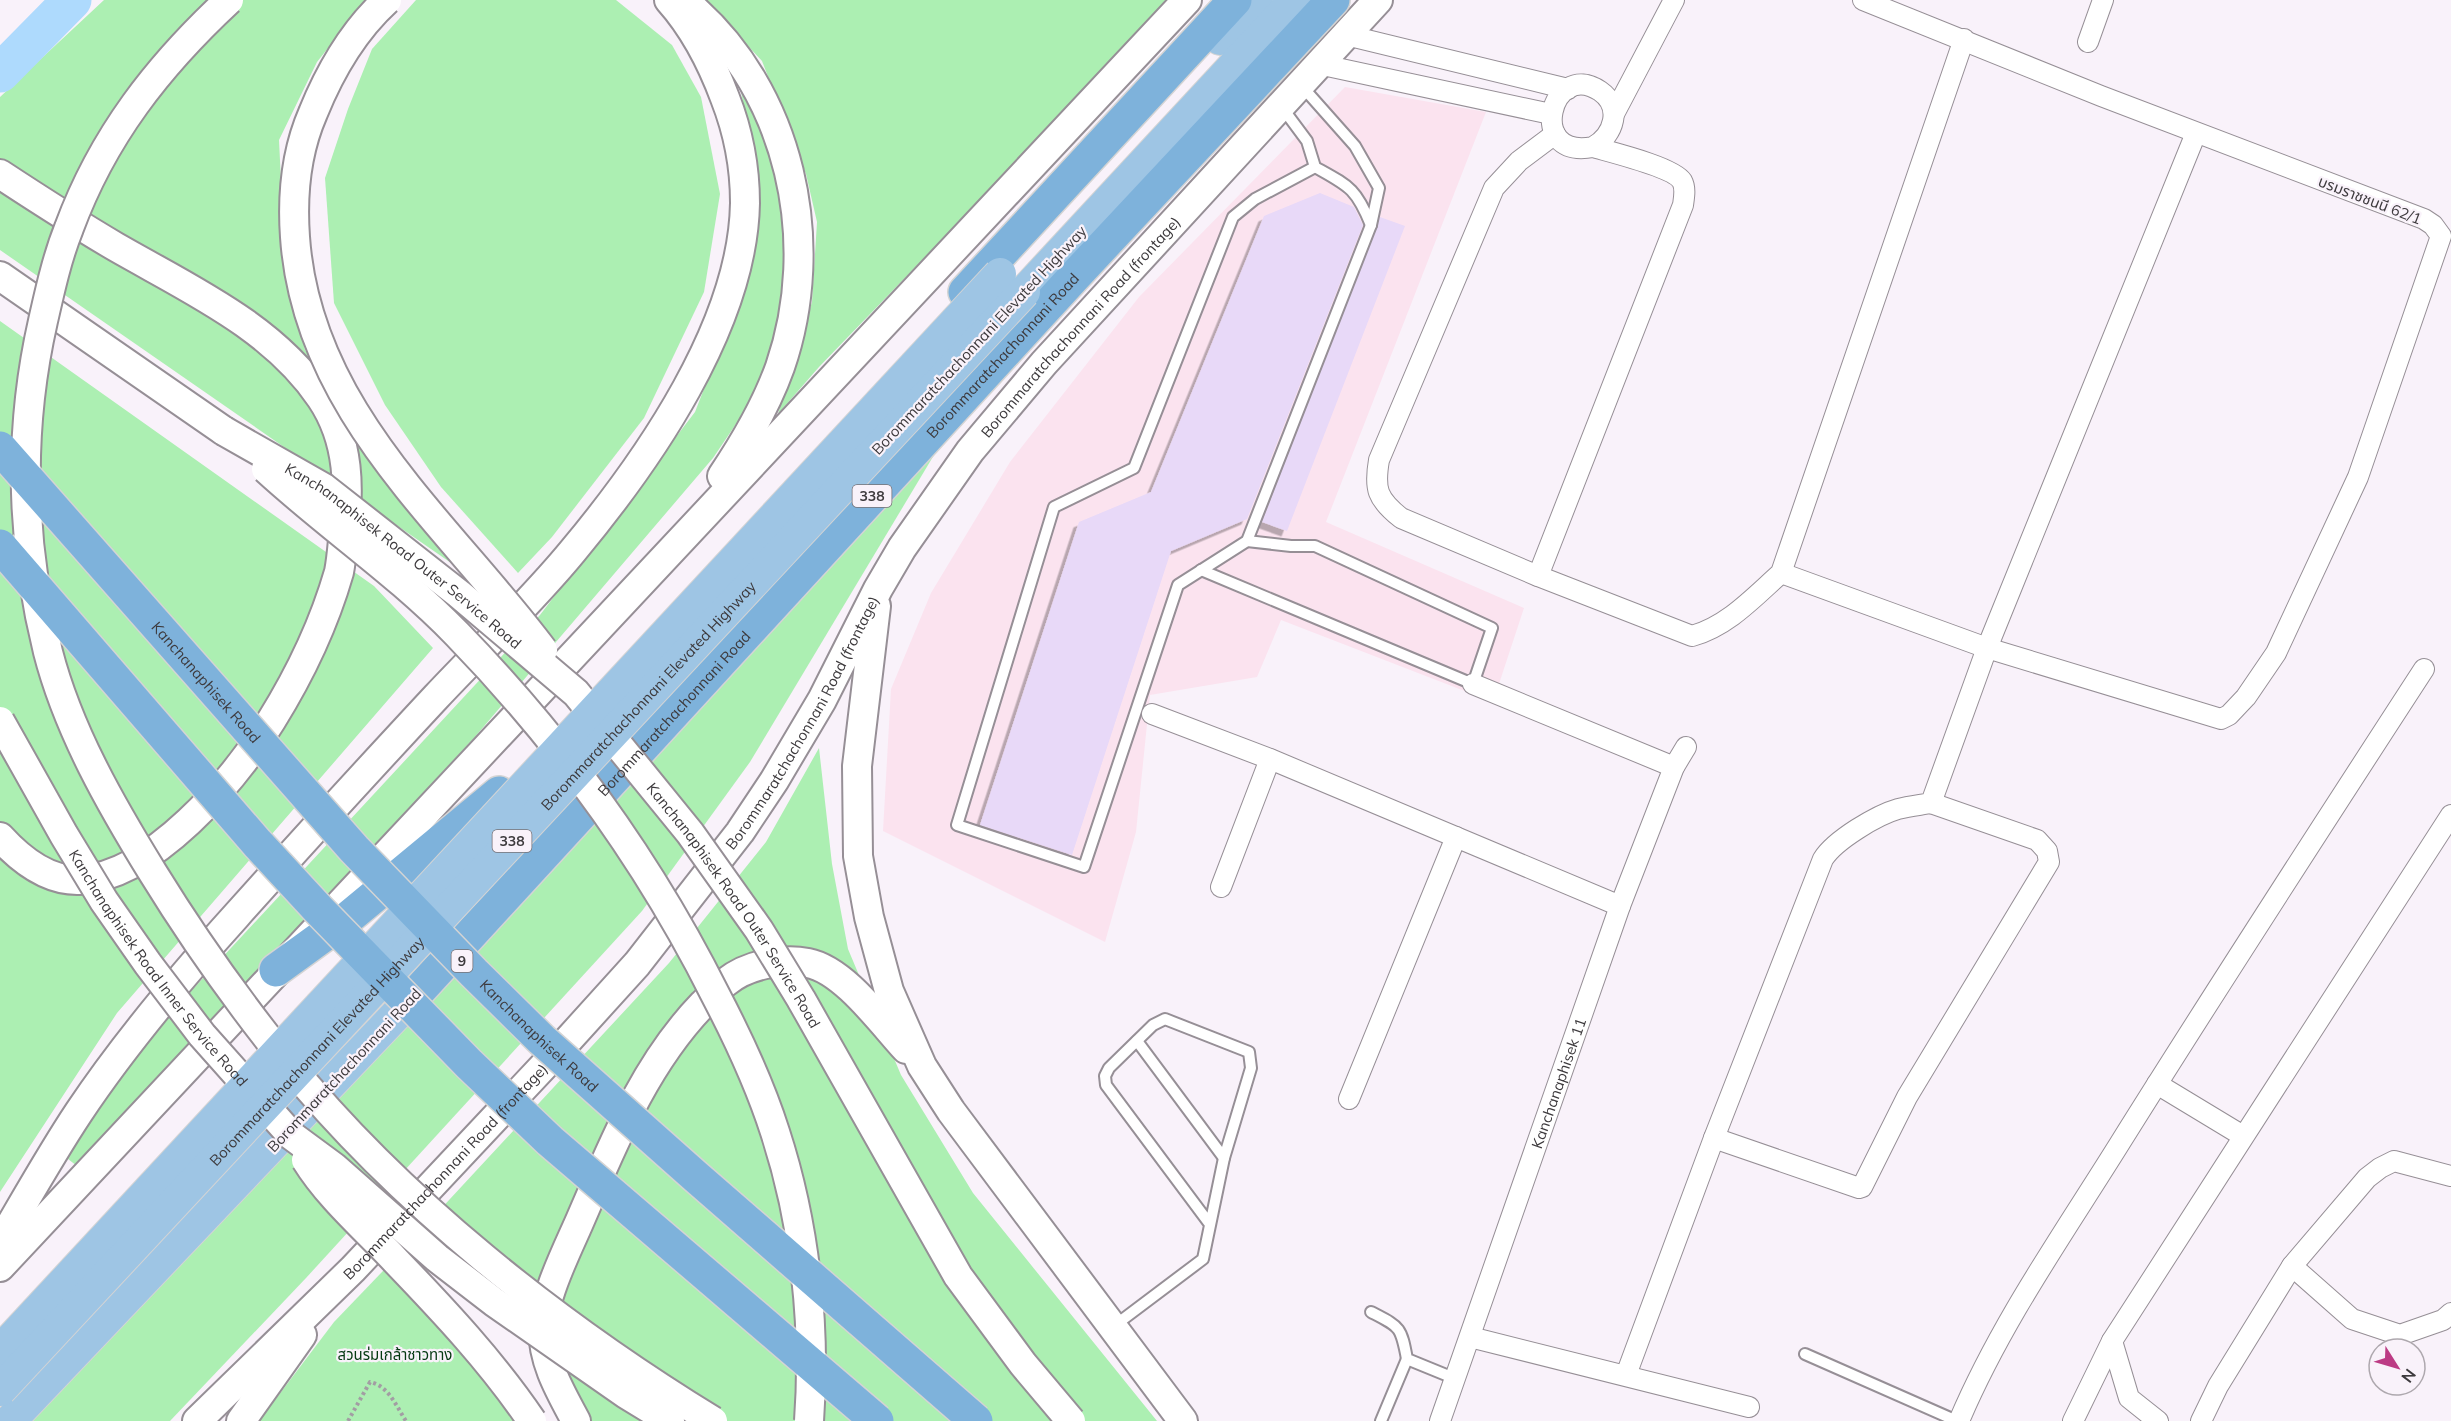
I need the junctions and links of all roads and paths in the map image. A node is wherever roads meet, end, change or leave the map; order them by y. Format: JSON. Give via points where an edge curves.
{"nodes":[{"id":1,"x":229,"y":0,"type":"edge"},
{"id":2,"x":387,"y":0,"type":"edge"},
{"id":3,"x":669,"y":0,"type":"edge"},
{"id":4,"x":682,"y":0,"type":"edge"},
{"id":5,"x":1187,"y":0,"type":"edge"},
{"id":6,"x":1235,"y":0,"type":"edge"},
{"id":7,"x":1257,"y":0,"type":"edge"},
{"id":8,"x":1295,"y":0,"type":"edge"},
{"id":9,"x":1334,"y":0,"type":"edge"},
{"id":10,"x":1378,"y":0,"type":"edge"},
{"id":11,"x":1674,"y":0,"type":"edge"},
{"id":12,"x":1863,"y":0,"type":"edge"},
{"id":13,"x":2103,"y":0,"type":"edge"},
{"id":14,"x":1346,"y":35,"type":"junction"},
{"id":15,"x":1964,"y":39,"type":"junction"},
{"id":16,"x":2088,"y":42,"type":"dead end"},
{"id":17,"x":1309,"y":74,"type":"junction"},
{"id":18,"x":1568,"y":89,"type":"junction"},
{"id":19,"x":1281,"y":105,"type":"junction"},
{"id":20,"x":1551,"y":114,"type":"junction"},
{"id":21,"x":1614,"y":114,"type":"junction"},
{"id":22,"x":2196,"y":133,"type":"junction"},
{"id":23,"x":1555,"y":134,"type":"junction"},
{"id":24,"x":1593,"y":147,"type":"junction"},
{"id":25,"x":1315,"y":167,"type":"junction"},
{"id":26,"x":0,"y":174,"type":"edge"},
{"id":27,"x":1371,"y":225,"type":"junction"},
{"id":28,"x":0,"y":276,"type":"edge"},
{"id":29,"x":224,"y":431,"type":"junction"},
{"id":30,"x":0,"y":448,"type":"edge"},
{"id":31,"x":1247,"y":541,"type":"junction"},
{"id":32,"x":675,"y":545,"type":"junction"},
{"id":33,"x":0,"y":546,"type":"edge"},
{"id":34,"x":1201,"y":570,"type":"junction"},
{"id":35,"x":1781,"y":573,"type":"junction"},
{"id":36,"x":1538,"y":576,"type":"junction"},
{"id":37,"x":878,"y":589,"type":"junction"},
{"id":38,"x":1988,"y":648,"type":"junction"},
{"id":39,"x":2424,"y":669,"type":"dead end"},
{"id":40,"x":1473,"y":684,"type":"junction"},
{"id":41,"x":576,"y":693,"type":"junction"},
{"id":42,"x":1152,"y":714,"type":"dead end"},
{"id":43,"x":0,"y":721,"type":"edge"},
{"id":44,"x":1686,"y":747,"type":"dead end"},
{"id":45,"x":1270,"y":759,"type":"junction"},
{"id":46,"x":1674,"y":767,"type":"junction"},
{"id":47,"x":499,"y":793,"type":"junction"},
{"id":48,"x":1931,"y":803,"type":"junction"},
{"id":49,"x":2451,"y":815,"type":"edge"},
{"id":50,"x":0,"y":837,"type":"edge"},
{"id":51,"x":1456,"y":837,"type":"junction"},
{"id":52,"x":1221,"y":887,"type":"dead end"},
{"id":53,"x":1620,"y":906,"type":"junction"},
{"id":54,"x":361,"y":942,"type":"joint"},
{"id":55,"x":276,"y":970,"type":"junction"},
{"id":56,"x":414,"y":996,"type":"joint"},
{"id":57,"x":1137,"y":1041,"type":"junction"},
{"id":58,"x":922,"y":1066,"type":"junction"},
{"id":59,"x":2157,"y":1084,"type":"junction"},
{"id":60,"x":1349,"y":1099,"type":"dead end"},
{"id":61,"x":292,"y":1136,"type":"junction"},
{"id":62,"x":2243,"y":1136,"type":"junction"},
{"id":63,"x":1714,"y":1138,"type":"junction"},
{"id":64,"x":1224,"y":1158,"type":"junction"},
{"id":65,"x":2451,"y":1176,"type":"edge"},
{"id":66,"x":1209,"y":1223,"type":"junction"},
{"id":67,"x":0,"y":1243,"type":"edge"},
{"id":68,"x":2292,"y":1266,"type":"junction"},
{"id":69,"x":0,"y":1267,"type":"edge"},
{"id":70,"x":328,"y":1293,"type":"junction"},
{"id":71,"x":1371,"y":1312,"type":"dead end"},
{"id":72,"x":2451,"y":1313,"type":"edge"},
{"id":73,"x":1112,"y":1327,"type":"junction"},
{"id":74,"x":0,"y":1332,"type":"edge"},
{"id":75,"x":1470,"y":1337,"type":"junction"},
{"id":76,"x":2112,"y":1341,"type":"junction"},
{"id":77,"x":0,"y":1351,"type":"edge"},
{"id":78,"x":1805,"y":1354,"type":"dead end"},
{"id":79,"x":1407,"y":1359,"type":"junction"},
{"id":80,"x":1626,"y":1375,"type":"junction"},
{"id":81,"x":1456,"y":1379,"type":"junction"},
{"id":82,"x":0,"y":1390,"type":"edge"},
{"id":83,"x":1749,"y":1407,"type":"dead end"},
{"id":84,"x":401,"y":1413,"type":"junction"},
{"id":85,"x":10,"y":1421,"type":"edge"},
{"id":86,"x":197,"y":1421,"type":"edge"},
{"id":87,"x":241,"y":1421,"type":"edge"},
{"id":88,"x":348,"y":1421,"type":"edge"},
{"id":89,"x":401,"y":1421,"type":"edge"},
{"id":90,"x":406,"y":1421,"type":"edge"},
{"id":91,"x":532,"y":1421,"type":"edge"},
{"id":92,"x":576,"y":1421,"type":"edge"},
{"id":93,"x":670,"y":1421,"type":"edge"},
{"id":94,"x":713,"y":1421,"type":"edge"},
{"id":95,"x":809,"y":1421,"type":"edge"},
{"id":96,"x":877,"y":1421,"type":"edge"},
{"id":97,"x":976,"y":1421,"type":"edge"},
{"id":98,"x":1071,"y":1421,"type":"edge"},
{"id":99,"x":1183,"y":1421,"type":"edge"},
{"id":100,"x":1381,"y":1421,"type":"edge"},
{"id":101,"x":1440,"y":1421,"type":"edge"},
{"id":102,"x":1958,"y":1421,"type":"edge"},
{"id":103,"x":2073,"y":1421,"type":"edge"},
{"id":104,"x":2158,"y":1421,"type":"edge"},
{"id":105,"x":2201,"y":1421,"type":"edge"}],
"edges":[{"from":1,"to":94,"type":"main road","bridge":true,"via":[[160,70],[120,126],[91,176],[54,274],[30,392],[25,459],[26,513],[34,579],[49,655],[94,768],[136,846],[228,986],[288,1063],[390,1173],[515,1283],[625,1364]]},
{"from":2,"to":41,"type":"main road","bridge":true,"via":[[340,56],[304,133],[296,170],[293,219],[297,263],[308,307],[320,345],[358,420],[413,496],[528,629]]},
{"from":3,"to":67,"type":"main road","via":[[704,51],[731,112],[744,172],[745,205],[728,294],[706,350],[674,412],[570,555],[233,920],[133,1038],[79,1112]]},
{"from":4,"to":32,"type":"main road","via":[[728,45],[771,117],[780,138],[793,196],[799,268],[793,317],[772,387],[753,428]]},
{"from":5,"to":32,"type":"main road"},
{"from":6,"to":47,"type":"highway","number":"338"},
{"from":7,"to":77,"type":"main road","name":"Borommaratchachonnani Elevated Highway","number":"338","bridge":true},
{"from":8,"to":82,"type":"main road","name":"Borommaratchachonnani Elevated Highway","number":"338","bridge":true},
{"from":9,"to":56,"type":"highway","name":"Borommaratchachonnani Road","number":"338","via":[[1065,286]]},
{"from":10,"to":14,"type":"main road","name":"Borommaratchachonnani Road (frontage)"},
{"from":11,"to":21,"type":"street"},
{"from":12,"to":15,"type":"street","name":"บรมราชชนนี 62/1"},
{"from":13,"to":16,"type":"street"},
{"from":14,"to":17,"type":"main road","name":"Borommaratchachonnani Road (frontage)"},
{"from":14,"to":18,"type":"street"},
{"from":15,"to":22,"type":"street","name":"บรมราชชนนี 62/1"},
{"from":15,"to":35,"type":"street"},
{"from":17,"to":19,"type":"main road","name":"Borommaratchachonnani Road (frontage)"},
{"from":17,"to":20,"type":"street"},
{"from":17,"to":27,"type":"lane","via":[[1379,188]]},
{"from":18,"to":20,"type":"street","via":[[1554,103]]},
{"from":18,"to":21,"type":"street","via":[[1597,89],[1605,95]]},
{"from":19,"to":25,"type":"lane","via":[[1307,141]]},
{"from":19,"to":37,"type":"main road","name":"Borommaratchachonnani Road (frontage)","via":[[1006,407],[934,501]]},
{"from":20,"to":23,"type":"street"},
{"from":21,"to":24,"type":"street","via":[[1609,133]]},
{"from":22,"to":38,"type":"street"},
{"from":22,"to":38,"type":"street","name":"บรมราชชนนี 62/1","via":[[2424,219],[2441,236],[2358,477],[2276,653],[2246,697],[2221,719]]},
{"from":23,"to":24,"type":"street","via":[[1572,147]]},
{"from":23,"to":36,"type":"street","via":[[1519,161],[1494,188],[1379,460],[1375,482],[1379,496],[1401,518]]},
{"from":24,"to":36,"type":"street","via":[[1673,174],[1682,181],[1685,192]]},
{"from":25,"to":27,"type":"lane","via":[[1350,187]]},
{"from":25,"to":34,"type":"lane","via":[[1255,198],[1233,217],[1134,468],[1054,507],[957,825],[1084,867],[1178,585]]},
{"from":26,"to":50,"type":"main road","via":[[116,247],[174,278],[237,318],[275,348],[296,367],[332,416],[344,447],[348,482],[339,570],[319,627],[271,721],[190,820],[126,869],[88,879],[59,878],[41,871],[18,857]]},
{"from":27,"to":31,"type":"lane"},
{"from":28,"to":29,"type":"main road","name":"Kanchanaphisek Road Outer Service Road"},
{"from":29,"to":41,"type":"main road","name":"Kanchanaphisek Road Outer Service Road","bridge":true,"via":[[334,495]]},
{"from":29,"to":95,"type":"main road","bridge":true,"via":[[277,480],[382,564],[455,631],[505,684],[586,784],[676,920],[755,1076],[776,1132],[798,1225],[807,1288],[811,1347]]},
{"from":30,"to":97,"type":"highway","name":"Kanchanaphisek Road","number":"9","bridge":true,"via":[[354,849],[474,973],[542,1040]]},
{"from":31,"to":34,"type":"lane"},
{"from":31,"to":40,"type":"lane","via":[[1315,546],[1492,628]]},
{"from":32,"to":55,"type":"main road"},
{"from":33,"to":96,"type":"highway","bridge":true,"via":[[257,843],[469,1064],[558,1148]]},
{"from":34,"to":40,"type":"lane"},
{"from":35,"to":36,"type":"street","via":[[1724,622],[1692,636]]},
{"from":35,"to":38,"type":"street"},
{"from":37,"to":58,"type":"main road","via":[[857,766],[858,856],[868,917],[889,991]]},
{"from":37,"to":70,"type":"main road","name":"Borommaratchachonnani Road (frontage)","via":[[822,700],[774,781],[689,900],[570,1038]]},
{"from":38,"to":48,"type":"street"},
{"from":39,"to":59,"type":"street"},
{"from":40,"to":46,"type":"street"},
{"from":41,"to":98,"type":"main road","name":"Kanchanaphisek Road Outer Service Road","bridge":true,"via":[[690,833],[759,930],[958,1276]]},
{"from":42,"to":45,"type":"street"},
{"from":43,"to":61,"type":"main road","name":"Kanchanaphisek Road Inner Service Road","bridge":true,"via":[[76,854],[148,964],[202,1035]]},
{"from":44,"to":46,"type":"street","name":"Kanchanaphisek 11"},
{"from":45,"to":51,"type":"street"},
{"from":45,"to":52,"type":"street"},
{"from":46,"to":53,"type":"street","name":"Kanchanaphisek 11"},
{"from":47,"to":54,"type":"highway","number":"338"},
{"from":47,"to":55,"type":"highway","via":[[349,917]]},
{"from":48,"to":63,"type":"street","via":[[1896,810],[1841,838],[1823,858]]},
{"from":48,"to":63,"type":"street","via":[[2037,840],[2047,851],[2049,862],[1907,1097],[1864,1184],[1859,1188]]},
{"from":49,"to":62,"type":"street"},
{"from":51,"to":53,"type":"street"},
{"from":51,"to":60,"type":"street"},
{"from":53,"to":75,"type":"street","name":"Kanchanaphisek 11"},
{"from":54,"to":74,"type":"main road","number":"338"},
{"from":55,"to":69,"type":"main road"},
{"from":56,"to":85,"type":"main road","name":"Borommaratchachonnani Road","number":"338"},
{"from":57,"to":64,"type":"lane"},
{"from":57,"to":64,"type":"lane","via":[[1157,1021],[1165,1019],[1249,1052],[1251,1068]]},
{"from":57,"to":66,"type":"lane","via":[[1109,1068],[1106,1085]]},
{"from":58,"to":73,"type":"main road","via":[[951,1111]]},
{"from":58,"to":92,"type":"main road","via":[[846,984],[827,970],[788,961],[754,967],[726,981],[693,1015],[641,1088],[605,1162],[552,1291],[543,1326],[546,1360]]},
{"from":59,"to":62,"type":"street"},
{"from":59,"to":102,"type":"street","via":[[2011,1317]]},
{"from":61,"to":91,"type":"main road","bridge":true,"via":[[335,1197],[459,1326]]},
{"from":61,"to":93,"type":"main road","name":"Kanchanaphisek Road Inner Service Road","bridge":true,"via":[[494,1302]]},
{"from":62,"to":76,"type":"street"},
{"from":63,"to":80,"type":"street"},
{"from":64,"to":66,"type":"lane"},
{"from":65,"to":68,"type":"street","via":[[2394,1161],[2380,1168]]},
{"from":66,"to":73,"type":"lane","via":[[1205,1255],[1200,1262]]},
{"from":68,"to":72,"type":"street","via":[[2352,1319],[2400,1335],[2443,1320]]},
{"from":68,"to":105,"type":"street","via":[[2218,1386]]},
{"from":70,"to":86,"type":"main road","name":"Borommaratchachonnani Road (frontage)"},
{"from":70,"to":87,"type":"main road"},
{"from":71,"to":79,"type":"lane","via":[[1401,1331]]},
{"from":73,"to":99,"type":"main road"},
{"from":75,"to":80,"type":"street"},
{"from":75,"to":81,"type":"street","name":"Kanchanaphisek 11"},
{"from":76,"to":103,"type":"street"},
{"from":76,"to":104,"type":"street","via":[[2129,1398]]},
{"from":78,"to":102,"type":"lane"},
{"from":79,"to":81,"type":"lane"},
{"from":79,"to":100,"type":"lane"},
{"from":80,"to":83,"type":"street"},
{"from":81,"to":101,"type":"street","name":"Kanchanaphisek 11"},
{"from":84,"to":88,"type":"path","via":[[378,1383],[370,1382]]},
{"from":84,"to":89,"type":"path"},
{"from":84,"to":90,"type":"path"}]}
